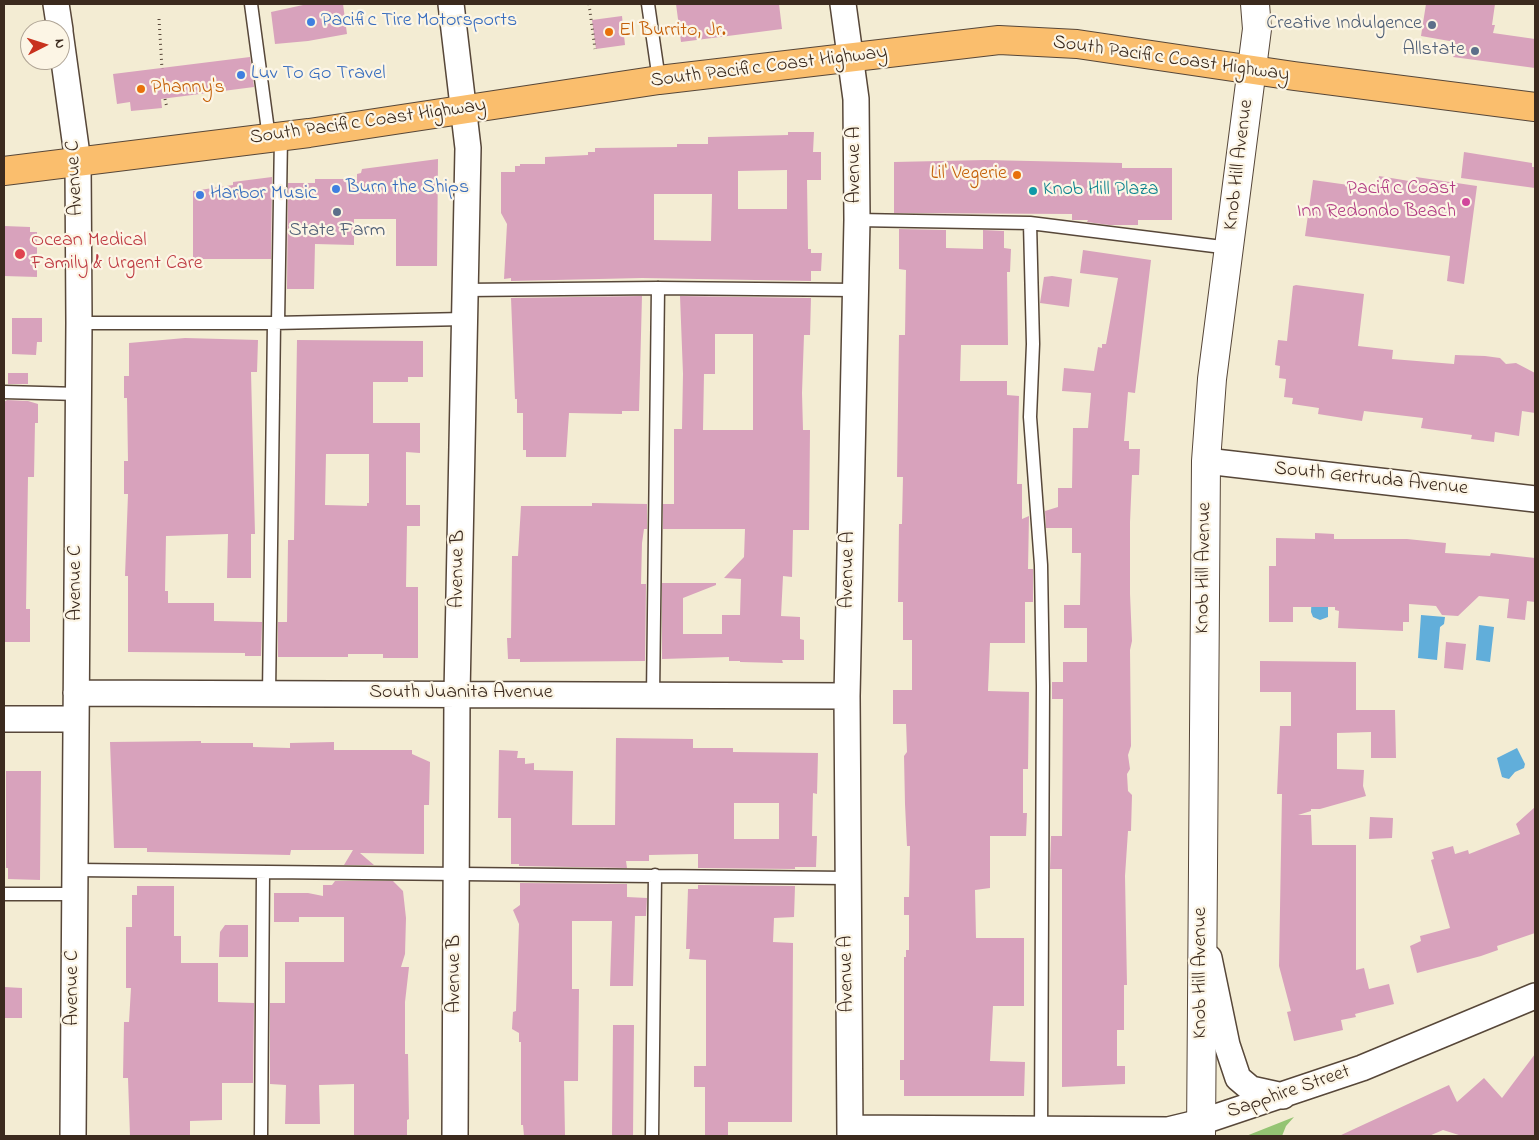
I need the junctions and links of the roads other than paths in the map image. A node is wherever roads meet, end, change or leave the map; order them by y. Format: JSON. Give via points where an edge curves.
{"nodes":[{"id":1,"x":56,"y":4,"type":"edge"},
{"id":2,"x":251,"y":4,"type":"edge"},
{"id":3,"x":451,"y":4,"type":"edge"},
{"id":4,"x":648,"y":4,"type":"edge"},
{"id":5,"x":843,"y":4,"type":"edge"},
{"id":6,"x":1255,"y":4,"type":"edge"},
{"id":7,"x":58,"y":20,"type":"edge"},
{"id":8,"x":850,"y":58,"type":"junction"},
{"id":9,"x":65,"y":70,"type":"edge"},
{"id":10,"x":1253,"y":70,"type":"junction"},
{"id":11,"x":659,"y":80,"type":"junction"},
{"id":12,"x":1535,"y":107,"type":"edge"},
{"id":13,"x":463,"y":109,"type":"junction"},
{"id":14,"x":275,"y":137,"type":"junction"},
{"id":15,"x":78,"y":162,"type":"junction"},
{"id":16,"x":4,"y":172,"type":"edge"},
{"id":17,"x":857,"y":220,"type":"junction"},
{"id":18,"x":1030,"y":223,"type":"junction"},
{"id":19,"x":1230,"y":248,"type":"junction"},
{"id":20,"x":658,"y":288,"type":"junction"},
{"id":21,"x":464,"y":290,"type":"junction"},
{"id":22,"x":855,"y":290,"type":"junction"},
{"id":23,"x":464,"y":319,"type":"junction"},
{"id":24,"x":79,"y":323,"type":"junction"},
{"id":25,"x":276,"y":323,"type":"junction"},
{"id":26,"x":4,"y":392,"type":"edge"},
{"id":27,"x":79,"y":394,"type":"junction"},
{"id":28,"x":1206,"y":461,"type":"junction"},
{"id":29,"x":1535,"y":499,"type":"edge"},
{"id":30,"x":76,"y":693,"type":"junction"},
{"id":31,"x":269,"y":694,"type":"junction"},
{"id":32,"x":457,"y":694,"type":"junction"},
{"id":33,"x":654,"y":696,"type":"junction"},
{"id":34,"x":847,"y":696,"type":"junction"},
{"id":35,"x":4,"y":719,"type":"edge"},
{"id":36,"x":76,"y":719,"type":"junction"},
{"id":37,"x":263,"y":873,"type":"junction"},
{"id":38,"x":457,"y":874,"type":"junction"},
{"id":39,"x":655,"y":876,"type":"junction"},
{"id":40,"x":847,"y":878,"type":"junction"},
{"id":41,"x":75,"y":882,"type":"junction"},
{"id":42,"x":4,"y":894,"type":"edge"},
{"id":43,"x":1202,"y":922,"type":"junction"},
{"id":44,"x":1535,"y":996,"type":"edge"},
{"id":45,"x":1283,"y":1096,"type":"junction"},
{"id":46,"x":1201,"y":1129,"type":"edge"},
{"id":47,"x":850,"y":1132,"type":"edge"},
{"id":48,"x":1041,"y":1132,"type":"edge"},
{"id":49,"x":73,"y":1136,"type":"edge"},
{"id":50,"x":262,"y":1136,"type":"edge"},
{"id":51,"x":455,"y":1136,"type":"edge"},
{"id":52,"x":652,"y":1136,"type":"edge"}],
"edges":[{"from":1,"to":7,"type":"street","name":"Avenue C"},
{"from":2,"to":14,"type":"lane"},
{"from":3,"to":13,"type":"street","name":"Avenue B"},
{"from":4,"to":11,"type":"lane"},
{"from":5,"to":8,"type":"street","name":"Avenue A"},
{"from":6,"to":10,"type":"street","name":"Knob Hill Avenue","via":[[1257,29]]},
{"from":8,"to":10,"type":"highway","name":"South Pacific Coast Highway","via":[[999,40],[1077,44]]},
{"from":8,"to":11,"type":"highway","name":"South Pacific Coast Highway"},
{"from":8,"to":17,"type":"street","name":"Avenue A","via":[[856,99]]},
{"from":9,"to":15,"type":"street","name":"Avenue C"},
{"from":10,"to":12,"type":"highway","name":"South Pacific Coast Highway"},
{"from":10,"to":19,"type":"street","name":"Knob Hill Avenue"},
{"from":11,"to":13,"type":"highway","name":"South Pacific Coast Highway"},
{"from":13,"to":14,"type":"highway","name":"South Pacific Coast Highway"},
{"from":13,"to":21,"type":"street","name":"Avenue B","via":[[468,148]]},
{"from":14,"to":15,"type":"highway","name":"South Pacific Coast Highway"},
{"from":14,"to":25,"type":"lane"},
{"from":15,"to":16,"type":"highway","name":"South Pacific Coast Highway"},
{"from":15,"to":24,"type":"street","name":"Avenue C"},
{"from":17,"to":18,"type":"lane"},
{"from":17,"to":22,"type":"street","name":"Avenue A"},
{"from":18,"to":19,"type":"lane"},
{"from":18,"to":48,"type":"lane","via":[[1033,344],[1030,417],[1041,565],[1043,686]]},
{"from":19,"to":28,"type":"street","name":"Knob Hill Avenue","via":[[1212,379]]},
{"from":20,"to":21,"type":"lane"},
{"from":20,"to":22,"type":"lane"},
{"from":20,"to":33,"type":"lane"},
{"from":21,"to":23,"type":"street","name":"Avenue B"},
{"from":22,"to":34,"type":"street","name":"Avenue A"},
{"from":23,"to":25,"type":"lane"},
{"from":23,"to":32,"type":"street","name":"Avenue B"},
{"from":24,"to":25,"type":"lane"},
{"from":24,"to":27,"type":"street","name":"Avenue C"},
{"from":25,"to":31,"type":"lane"},
{"from":26,"to":27,"type":"lane"},
{"from":27,"to":30,"type":"street","name":"Avenue C"},
{"from":28,"to":29,"type":"street","name":"South Gertruda Avenue"},
{"from":28,"to":43,"type":"street","name":"Knob Hill Avenue"},
{"from":30,"to":31,"type":"street","name":"South Juanita Avenue"},
{"from":30,"to":36,"type":"street","name":"Avenue C"},
{"from":31,"to":32,"type":"street","name":"South Juanita Avenue"},
{"from":32,"to":33,"type":"street","name":"South Juanita Avenue"},
{"from":32,"to":38,"type":"street","name":"Avenue B"},
{"from":33,"to":34,"type":"street","name":"South Juanita Avenue"},
{"from":34,"to":40,"type":"street","name":"Avenue A"},
{"from":35,"to":36,"type":"street"},
{"from":36,"to":41,"type":"street","name":"Avenue C"},
{"from":37,"to":38,"type":"lane"},
{"from":37,"to":41,"type":"lane"},
{"from":37,"to":50,"type":"lane"},
{"from":38,"to":39,"type":"lane"},
{"from":38,"to":51,"type":"street","name":"Avenue B"},
{"from":39,"to":40,"type":"lane"},
{"from":39,"to":52,"type":"lane"},
{"from":40,"to":47,"type":"street","name":"Avenue A"},
{"from":41,"to":42,"type":"lane"},
{"from":41,"to":49,"type":"street","name":"Avenue C"},
{"from":43,"to":45,"type":"street","via":[[1227,1045],[1238,1078],[1251,1089]]},
{"from":43,"to":46,"type":"street","name":"Knob Hill Avenue"},
{"from":44,"to":45,"type":"street","name":"Sapphire Street","via":[[1362,1068]]},
{"from":45,"to":46,"type":"street","name":"Sapphire Street"},
{"from":46,"to":48,"type":"street","name":"Sapphire Street"},
{"from":47,"to":48,"type":"street","name":"Sapphire Street"}]}
